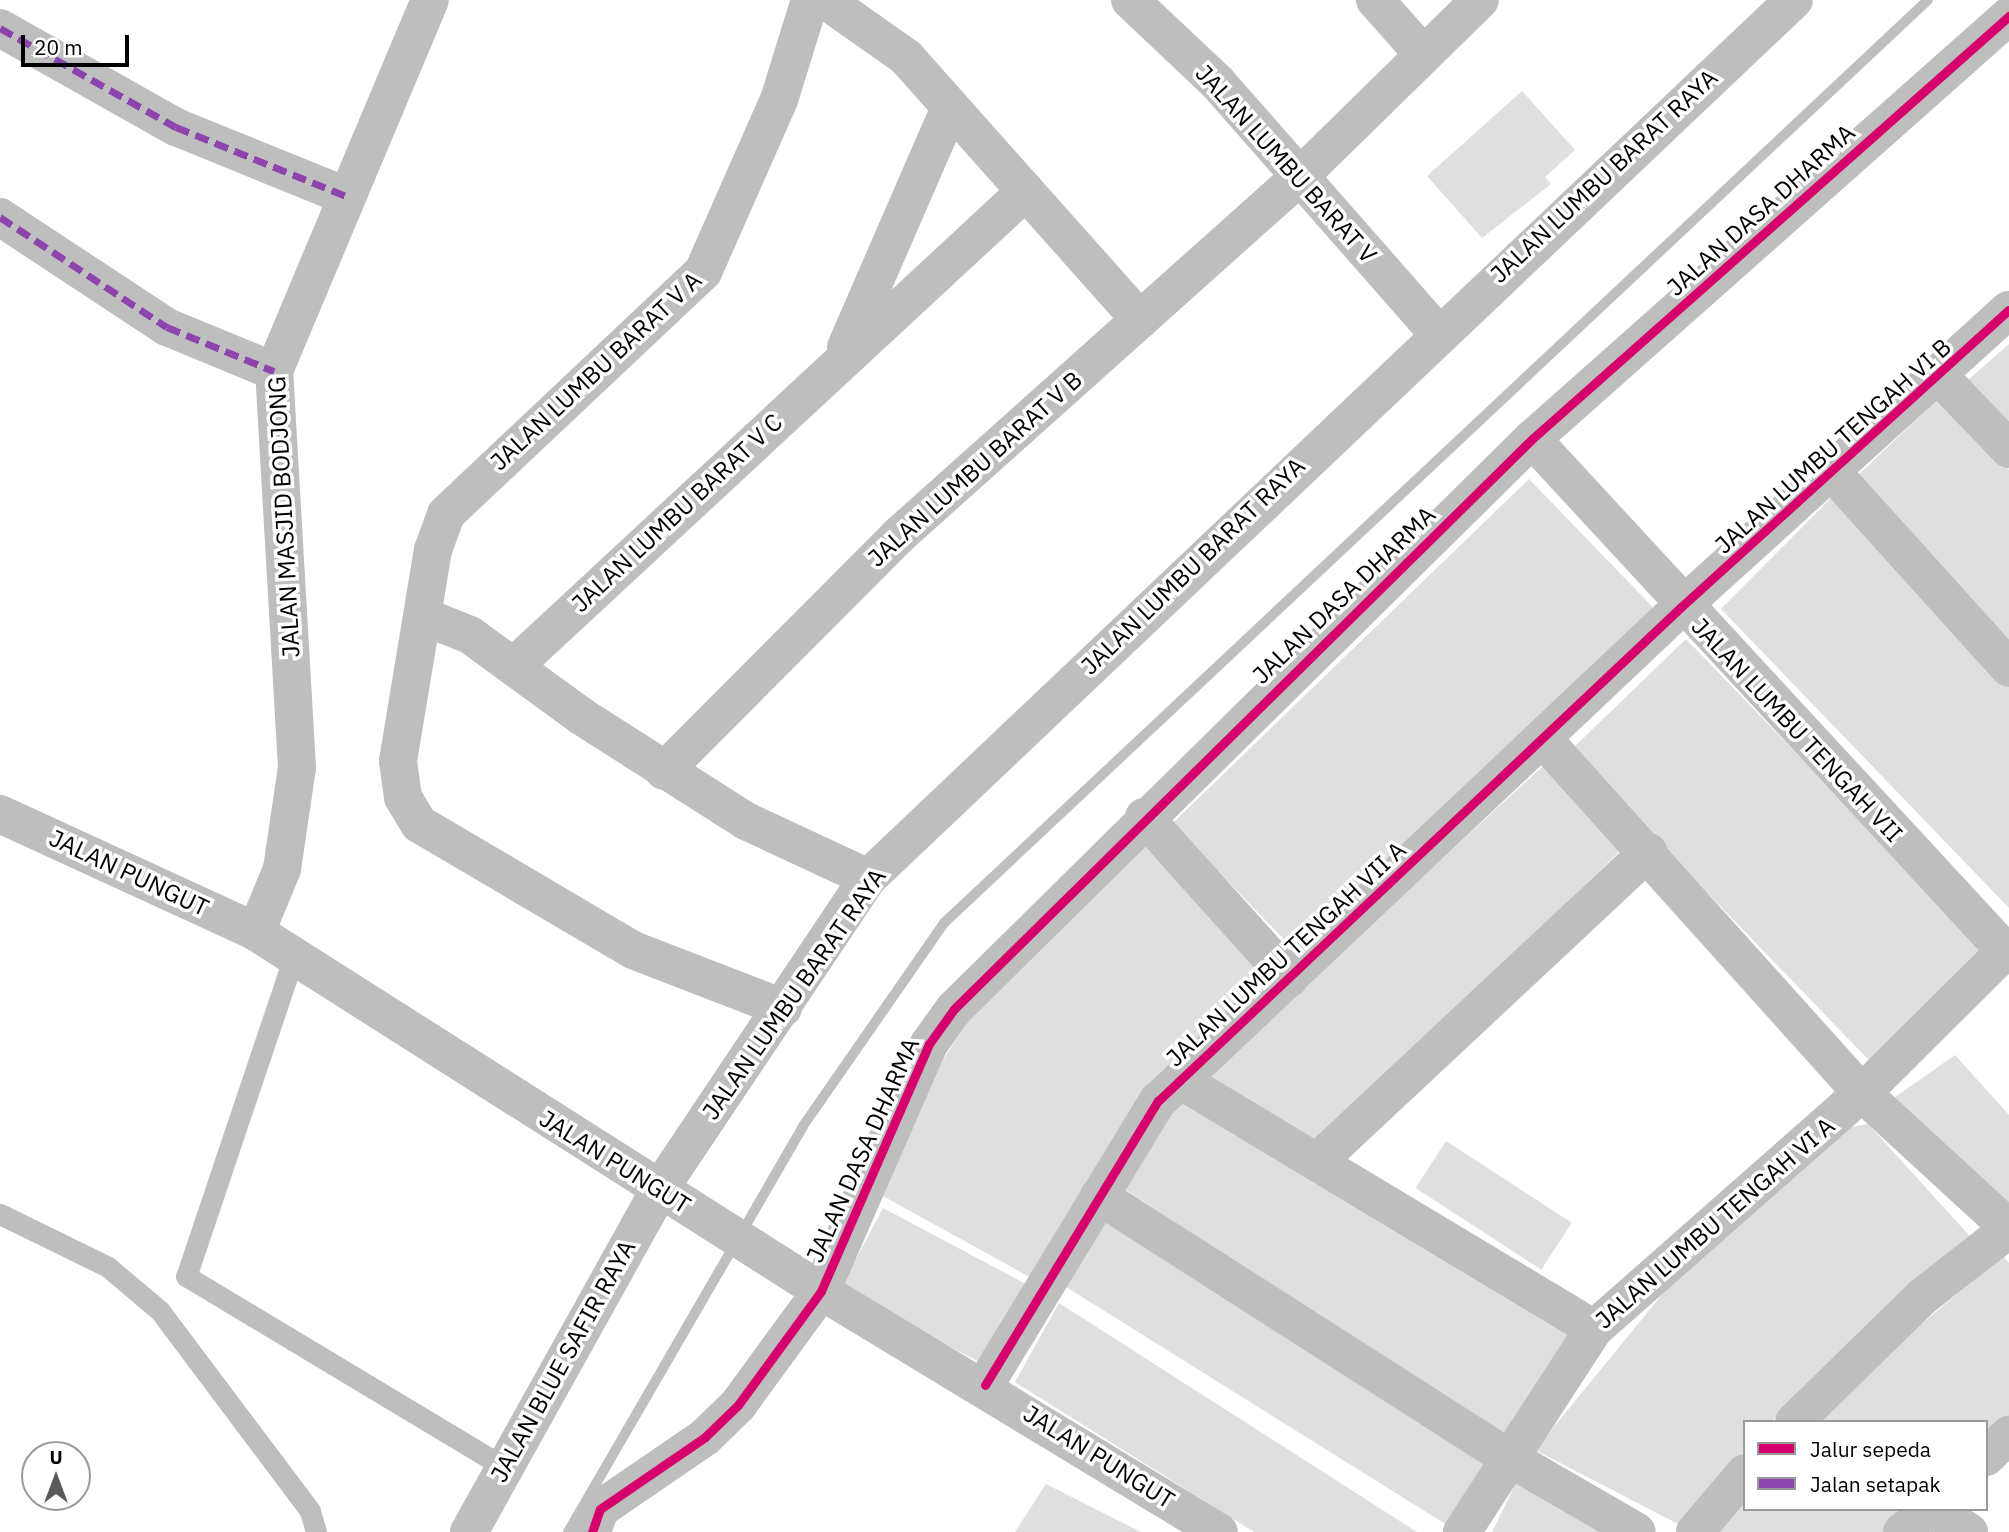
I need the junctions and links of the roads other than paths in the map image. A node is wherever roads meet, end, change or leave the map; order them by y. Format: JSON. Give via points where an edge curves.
{"nodes":[{"id":1,"x":429,"y":0,"type":"edge"},
{"id":2,"x":810,"y":0,"type":"edge"},
{"id":3,"x":825,"y":0,"type":"edge"},
{"id":4,"x":1130,"y":0,"type":"edge"},
{"id":5,"x":1375,"y":0,"type":"edge"},
{"id":6,"x":1480,"y":0,"type":"edge"},
{"id":7,"x":1794,"y":0,"type":"edge"},
{"id":8,"x":2009,"y":16,"type":"edge"},
{"id":9,"x":0,"y":28,"type":"edge"},
{"id":10,"x":1423,"y":54,"type":"junction"},
{"id":11,"x":950,"y":108,"type":"junction"},
{"id":12,"x":1297,"y":179,"type":"junction"},
{"id":13,"x":1026,"y":191,"type":"junction"},
{"id":14,"x":346,"y":196,"type":"junction"},
{"id":15,"x":0,"y":218,"type":"edge"},
{"id":16,"x":2009,"y":310,"type":"edge"},
{"id":17,"x":1140,"y":320,"type":"junction"},
{"id":18,"x":1437,"y":332,"type":"junction"},
{"id":19,"x":839,"y":361,"type":"junction"},
{"id":20,"x":274,"y":370,"type":"junction"},
{"id":21,"x":1940,"y":376,"type":"junction"},
{"id":22,"x":1532,"y":439,"type":"junction"},
{"id":23,"x":2009,"y":449,"type":"edge"},
{"id":24,"x":1832,"y":472,"type":"junction"},
{"id":25,"x":1681,"y":607,"type":"junction"},
{"id":26,"x":425,"y":617,"type":"junction"},
{"id":27,"x":514,"y":666,"type":"junction"},
{"id":28,"x":2009,"y":668,"type":"edge"},
{"id":29,"x":1544,"y":739,"type":"junction"},
{"id":30,"x":664,"y":771,"type":"junction"},
{"id":31,"x":0,"y":814,"type":"edge"},
{"id":32,"x":1144,"y":817,"type":"junction"},
{"id":33,"x":1648,"y":852,"type":"junction"},
{"id":34,"x":868,"y":878,"type":"junction"},
{"id":35,"x":256,"y":932,"type":"junction"},
{"id":36,"x":2008,"y":951,"type":"edge"},
{"id":37,"x":294,"y":956,"type":"junction"},
{"id":38,"x":1289,"y":978,"type":"junction"},
{"id":39,"x":783,"y":1008,"type":"junction"},
{"id":40,"x":1180,"y":1080,"type":"junction"},
{"id":41,"x":1862,"y":1093,"type":"junction"},
{"id":42,"x":1319,"y":1160,"type":"junction"},
{"id":43,"x":1100,"y":1196,"type":"junction"},
{"id":44,"x":672,"y":1198,"type":"junction"},
{"id":45,"x":0,"y":1214,"type":"edge"},
{"id":46,"x":2009,"y":1228,"type":"edge"},
{"id":47,"x":821,"y":1292,"type":"junction"},
{"id":48,"x":1594,"y":1329,"type":"junction"},
{"id":49,"x":985,"y":1385,"type":"junction"},
{"id":50,"x":1796,"y":1420,"type":"edge"},
{"id":51,"x":2009,"y":1435,"type":"edge"},
{"id":52,"x":1506,"y":1455,"type":"junction"},
{"id":53,"x":1988,"y":1455,"type":"edge"},
{"id":54,"x":504,"y":1467,"type":"junction"},
{"id":55,"x":1743,"y":1475,"type":"edge"},
{"id":56,"x":1929,"y":1511,"type":"edge"},
{"id":57,"x":1935,"y":1511,"type":"edge"},
{"id":58,"x":316,"y":1532,"type":"edge"},
{"id":59,"x":469,"y":1532,"type":"edge"},
{"id":60,"x":592,"y":1532,"type":"edge"},
{"id":61,"x":1219,"y":1532,"type":"edge"},
{"id":62,"x":1462,"y":1532,"type":"edge"},
{"id":63,"x":1637,"y":1532,"type":"edge"},
{"id":64,"x":1695,"y":1532,"type":"edge"},
{"id":65,"x":1902,"y":1532,"type":"edge"},
{"id":66,"x":1969,"y":1532,"type":"edge"}],
"edges":[{"from":1,"to":14,"type":"street","name":"JALAN MASJID BODJONG"},
{"from":2,"to":26,"type":"street","name":"JALAN LUMBU BARAT V A","via":[[779,100],[713,256],[446,514],[433,550]]},
{"from":3,"to":11,"type":"street","via":[[906,57]]},
{"from":4,"to":12,"type":"street","name":"JALAN LUMBU BARAT V","via":[[1217,82]]},
{"from":5,"to":10,"type":"street"},
{"from":6,"to":10,"type":"street","name":"JALAN LUMBU BARAT V B"},
{"from":7,"to":18,"type":"street","name":"JALAN LUMBU BARAT RAYA"},
{"from":8,"to":22,"type":"street","name":"JALAN DASA DHARMA"},
{"from":9,"to":14,"type":"street","via":[[176,127]]},
{"from":10,"to":12,"type":"street","name":"JALAN LUMBU BARAT V B"},
{"from":11,"to":13,"type":"street"},
{"from":11,"to":19,"type":"street","name":"JALAN LUMBU BARAT V C"},
{"from":12,"to":17,"type":"street","name":"JALAN LUMBU BARAT V B"},
{"from":12,"to":18,"type":"street","name":"JALAN LUMBU BARAT V"},
{"from":13,"to":17,"type":"street"},
{"from":13,"to":19,"type":"street","name":"JALAN LUMBU BARAT V C"},
{"from":14,"to":20,"type":"street","name":"JALAN MASJID BODJONG"},
{"from":15,"to":20,"type":"street","via":[[167,327]]},
{"from":16,"to":21,"type":"street","name":"JALAN LUMBU TENGAH VI B"},
{"from":17,"to":30,"type":"street","name":"JALAN LUMBU BARAT V B","via":[[898,536]]},
{"from":18,"to":34,"type":"street","name":"JALAN LUMBU BARAT RAYA"},
{"from":19,"to":27,"type":"street","name":"JALAN LUMBU BARAT V C"},
{"from":20,"to":35,"type":"street","name":"JALAN MASJID BODJONG","via":[[297,768],[282,869]]},
{"from":21,"to":23,"type":"street"},
{"from":21,"to":24,"type":"street","name":"JALAN LUMBU TENGAH VI B"},
{"from":22,"to":25,"type":"street","name":"JALAN LUMBU TENGAH VII"},
{"from":22,"to":32,"type":"street","name":"JALAN DASA DHARMA"},
{"from":24,"to":25,"type":"street","name":"JALAN LUMBU TENGAH VI B"},
{"from":24,"to":28,"type":"street"},
{"from":25,"to":29,"type":"street","name":"JALAN LUMBU TENGAH VII A"},
{"from":25,"to":36,"type":"street","name":"JALAN LUMBU TENGAH VII"},
{"from":26,"to":27,"type":"street","via":[[470,635]]},
{"from":26,"to":39,"type":"street","name":"JALAN LUMBU BARAT V A","via":[[398,761],[403,797],[419,824],[633,950]]},
{"from":27,"to":30,"type":"street"},
{"from":29,"to":33,"type":"street"},
{"from":29,"to":38,"type":"street","name":"JALAN LUMBU TENGAH VII A"},
{"from":30,"to":34,"type":"street","via":[[746,821]]},
{"from":31,"to":35,"type":"street","name":"JALAN PUNGUT"},
{"from":32,"to":38,"type":"street"},
{"from":32,"to":47,"type":"street","name":"JALAN DASA DHARMA","via":[[954,1009],[929,1044]]},
{"from":33,"to":41,"type":"street"},
{"from":33,"to":42,"type":"street"},
{"from":34,"to":39,"type":"street","name":"JALAN LUMBU BARAT RAYA"},
{"from":35,"to":37,"type":"street","name":"JALAN PUNGUT"},
{"from":36,"to":41,"type":"street","name":"JALAN LUMBU TENGAH VI A"},
{"from":37,"to":44,"type":"street","name":"JALAN PUNGUT"},
{"from":37,"to":54,"type":"lane","via":[[186,1276]]},
{"from":38,"to":40,"type":"street","name":"JALAN LUMBU TENGAH VII A"},
{"from":39,"to":44,"type":"street","name":"JALAN LUMBU BARAT RAYA"},
{"from":40,"to":42,"type":"street"},
{"from":40,"to":43,"type":"street","name":"JALAN LUMBU TENGAH VII A","via":[[1158,1101]]},
{"from":41,"to":46,"type":"street"},
{"from":41,"to":48,"type":"street","name":"JALAN LUMBU TENGAH VI A"},
{"from":42,"to":48,"type":"street"},
{"from":43,"to":49,"type":"street","name":"JALAN LUMBU TENGAH VII A"},
{"from":43,"to":52,"type":"street"},
{"from":44,"to":47,"type":"street","name":"JALAN PUNGUT","via":[[786,1265]]},
{"from":44,"to":54,"type":"street","name":"JALAN BLUE SAFIR RAYA"},
{"from":45,"to":58,"type":"lane","via":[[108,1267],[160,1311],[310,1511]]},
{"from":46,"to":50,"type":"street","via":[[1922,1297]]},
{"from":47,"to":49,"type":"street","name":"JALAN PUNGUT"},
{"from":47,"to":60,"type":"street","name":"JALAN DASA DHARMA","via":[[738,1405],[705,1437],[600,1509]]},
{"from":48,"to":52,"type":"street","name":"JALAN LUMBU TENGAH VI A"},
{"from":49,"to":61,"type":"street","name":"JALAN PUNGUT"},
{"from":51,"to":53,"type":"street"},
{"from":52,"to":62,"type":"street","name":"JALAN LUMBU TENGAH VI A"},
{"from":52,"to":63,"type":"street"},
{"from":54,"to":59,"type":"street","name":"JALAN BLUE SAFIR RAYA"},
{"from":55,"to":64,"type":"street"},
{"from":56,"to":65,"type":"street"},
{"from":57,"to":66,"type":"street"}]}
